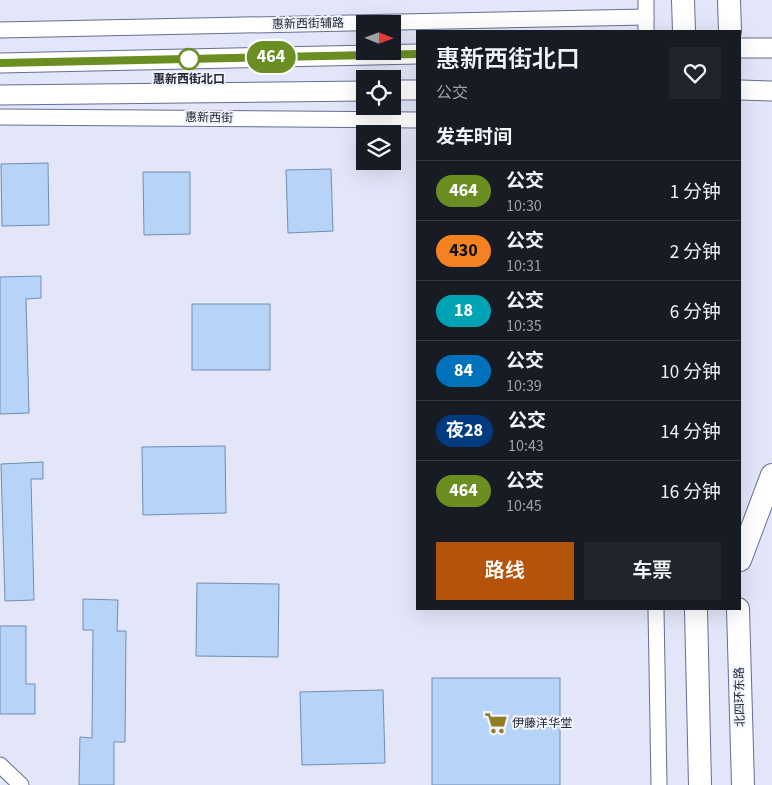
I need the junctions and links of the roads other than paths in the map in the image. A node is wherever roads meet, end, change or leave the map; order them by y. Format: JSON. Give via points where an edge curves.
{"nodes":[{"id":1,"x":646,"y":0,"type":"edge"},
{"id":2,"x":683,"y":0,"type":"edge"},
{"id":3,"x":729,"y":0,"type":"edge"},
{"id":4,"x":539,"y":20,"type":"junction"},
{"id":5,"x":646,"y":24,"type":"edge"},
{"id":6,"x":0,"y":30,"type":"edge"},
{"id":7,"x":550,"y":30,"type":"edge"},
{"id":8,"x":684,"y":30,"type":"edge"},
{"id":9,"x":730,"y":30,"type":"edge"},
{"id":10,"x":741,"y":48,"type":"edge"},
{"id":11,"x":772,"y":48,"type":"edge"},
{"id":12,"x":416,"y":54,"type":"edge"},
{"id":13,"x":0,"y":63,"type":"edge"},
{"id":14,"x":356,"y":90,"type":"edge"},
{"id":15,"x":401,"y":90,"type":"edge"},
{"id":16,"x":416,"y":90,"type":"edge"},
{"id":17,"x":741,"y":90,"type":"edge"},
{"id":18,"x":772,"y":91,"type":"edge"},
{"id":19,"x":0,"y":95,"type":"edge"},
{"id":20,"x":0,"y":117,"type":"edge"},
{"id":21,"x":416,"y":120,"type":"edge"},
{"id":22,"x":772,"y":475,"type":"edge"},
{"id":23,"x":741,"y":557,"type":"edge"},
{"id":24,"x":656,"y":610,"type":"edge"},
{"id":25,"x":696,"y":610,"type":"edge"},
{"id":26,"x":738,"y":610,"type":"edge"},
{"id":27,"x":0,"y":765,"type":"edge"},
{"id":28,"x":21,"y":785,"type":"edge"},
{"id":29,"x":658,"y":785,"type":"edge"},
{"id":30,"x":700,"y":785,"type":"edge"},
{"id":31,"x":743,"y":785,"type":"edge"}],
"edges":[{"from":1,"to":5,"type":"street"},
{"from":2,"to":8,"type":"highway"},
{"from":3,"to":9,"type":"highway"},
{"from":4,"to":5,"type":"street","name":"惠新西街辅路"},
{"from":4,"to":6,"type":"street","name":"惠新西街辅路"},
{"from":4,"to":7,"type":"street"},
{"from":10,"to":11,"type":"main road"},
{"from":12,"to":13,"type":"main road"},
{"from":14,"to":19,"type":"main road","name":"惠新西街"},
{"from":15,"to":16,"type":"main road"},
{"from":17,"to":18,"type":"main road"},
{"from":20,"to":21,"type":"street","name":"惠新西街"},
{"from":22,"to":23,"type":"highway"},
{"from":24,"to":29,"type":"street"},
{"from":25,"to":30,"type":"highway"},
{"from":26,"to":31,"type":"highway","name":"北四环东路"},
{"from":27,"to":28,"type":"street"}]}
